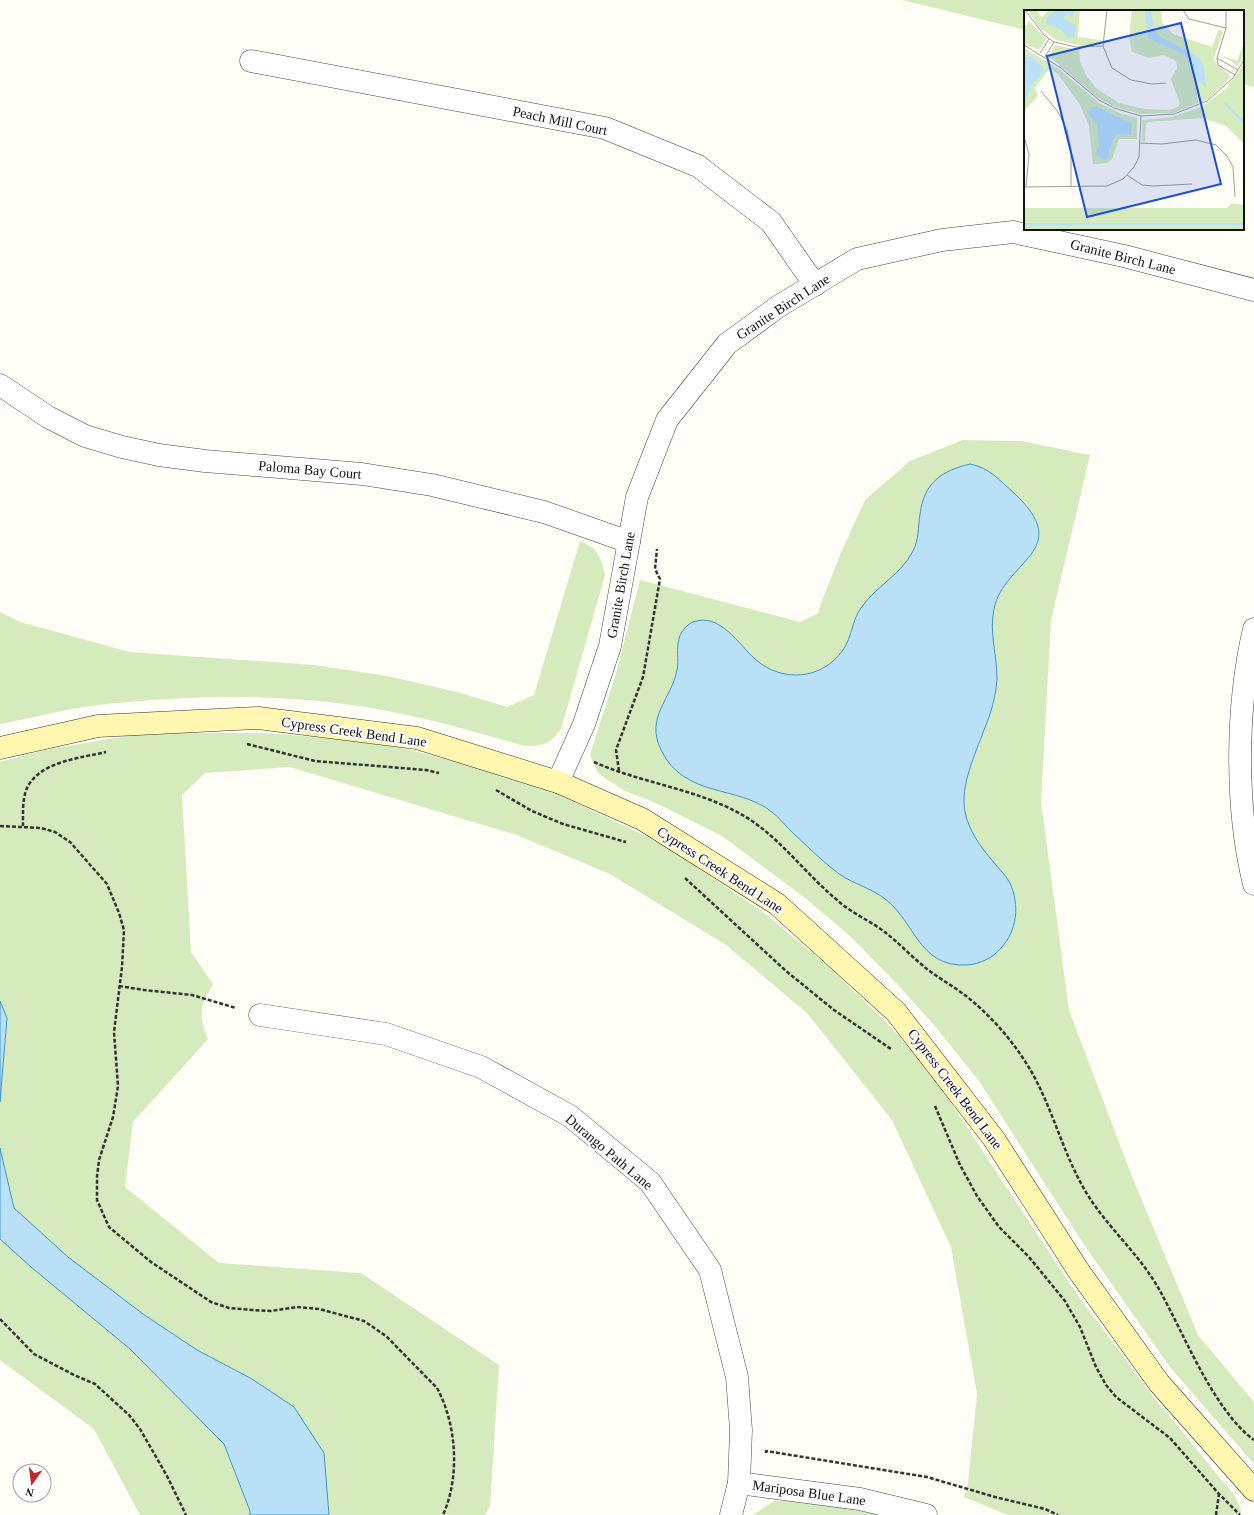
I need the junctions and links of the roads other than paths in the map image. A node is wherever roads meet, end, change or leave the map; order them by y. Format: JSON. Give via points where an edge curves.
{"nodes":[{"id":1,"x":251,"y":61,"type":"dead end"},
{"id":2,"x":815,"y":285,"type":"junction"},
{"id":3,"x":1254,"y":290,"type":"edge"},
{"id":4,"x":0,"y":385,"type":"edge"},
{"id":5,"x":629,"y":542,"type":"junction"},
{"id":6,"x":1254,"y":628,"type":"edge"},
{"id":7,"x":0,"y":748,"type":"edge"},
{"id":8,"x":558,"y":782,"type":"junction"},
{"id":9,"x":1254,"y":884,"type":"edge"},
{"id":10,"x":260,"y":1015,"type":"road end"},
{"id":11,"x":749,"y":1484,"type":"junction"},
{"id":12,"x":1254,"y":1490,"type":"edge"},
{"id":13,"x":731,"y":1515,"type":"edge"},
{"id":14,"x":926,"y":1515,"type":"edge"}],
"edges":[{"from":1,"to":2,"type":"street","name":"Peach Mill Court","via":[[612,131],[698,166],[771,222]]},
{"from":2,"to":3,"type":"street","name":"Granite Birch Lane","via":[[857,259],[942,240],[1012,232],[1124,256]]},
{"from":2,"to":5,"type":"street","name":"Granite Birch Lane","via":[[779,306],[727,344],[667,420],[637,497]]},
{"from":4,"to":5,"type":"street","name":"Paloma Bay Court","via":[[48,417],[85,436],[122,448],[205,461],[362,474],[432,485],[544,512]]},
{"from":5,"to":8,"type":"street","name":"Granite Birch Lane","via":[[610,646],[584,724]]},
{"from":6,"to":9,"type":"street","via":[[1243,704],[1241,748],[1242,819]]},
{"from":7,"to":8,"type":"street","name":"Cypress Creek Bend Lane","via":[[98,726],[258,718],[417,738]]},
{"from":8,"to":12,"type":"street","name":"Cypress Creek Bend Lane","via":[[642,819],[777,904],[896,1012],[994,1138],[1078,1270],[1159,1383]]},
{"from":10,"to":11,"type":"street","name":"Durango Path Lane","via":[[386,1034],[481,1067],[570,1116],[650,1182],[710,1270],[737,1377]]},
{"from":11,"to":13,"type":"street","name":"Durango Path Lane"},
{"from":11,"to":14,"type":"street","name":"Mariposa Blue Lane","via":[[860,1499]]}]}
